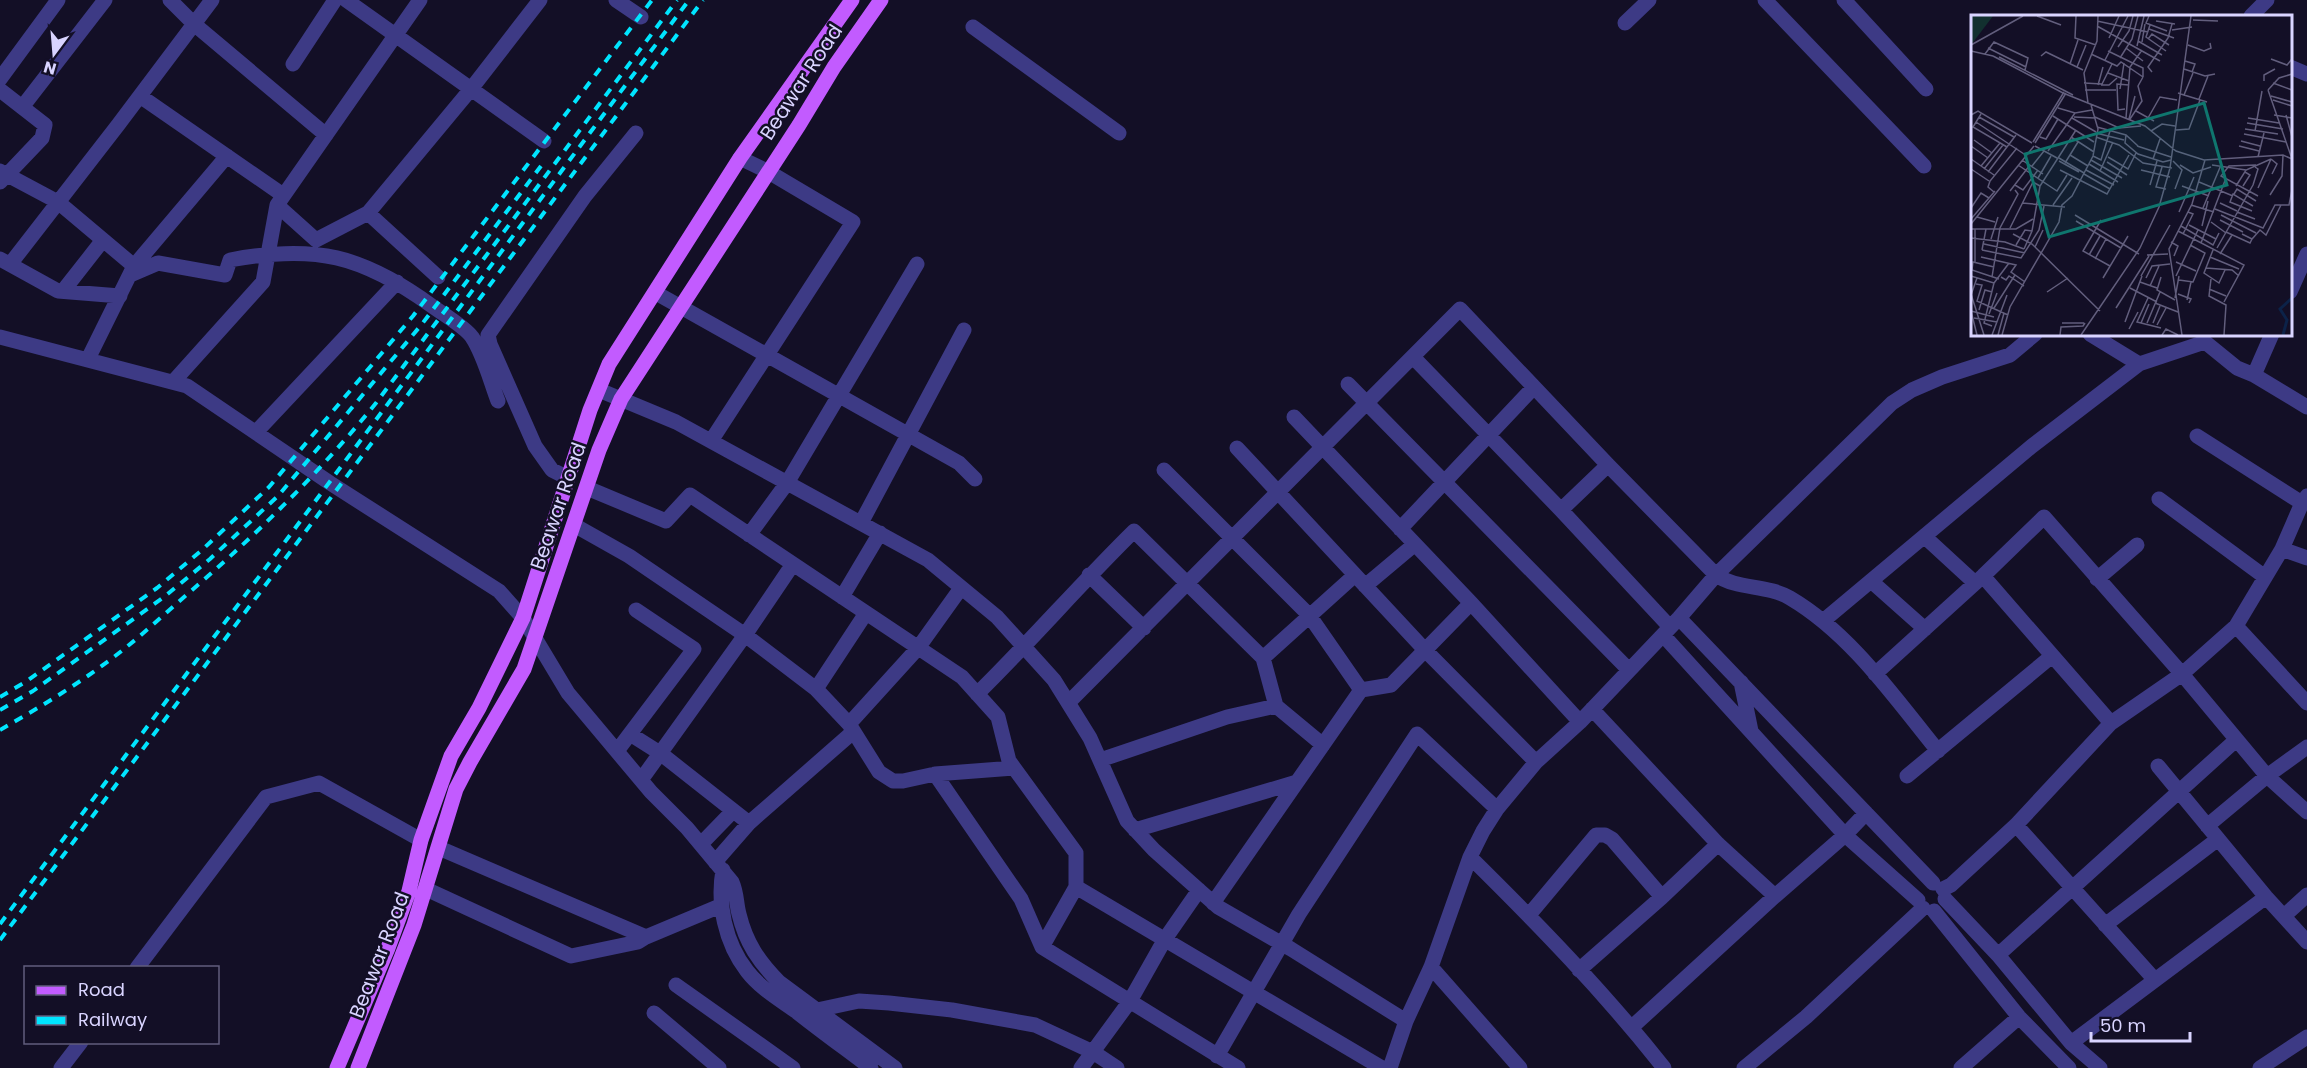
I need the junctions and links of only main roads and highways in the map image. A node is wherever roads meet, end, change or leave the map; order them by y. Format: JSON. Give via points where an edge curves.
{"nodes":[{"id":1,"x":852,"y":0,"type":"edge"},
{"id":2,"x":881,"y":0,"type":"edge"},
{"id":3,"x":337,"y":1068,"type":"edge"},
{"id":4,"x":358,"y":1068,"type":"edge"}],
"edges":[{"from":1,"to":3,"type":"main road","name":"Beawar Road","via":[[740,158],[609,364],[523,618],[451,756],[421,840],[409,891]]},
{"from":2,"to":4,"type":"main road","name":"Beawar Road","via":[[621,399],[602,442],[524,669],[456,789],[414,925]]}]}
